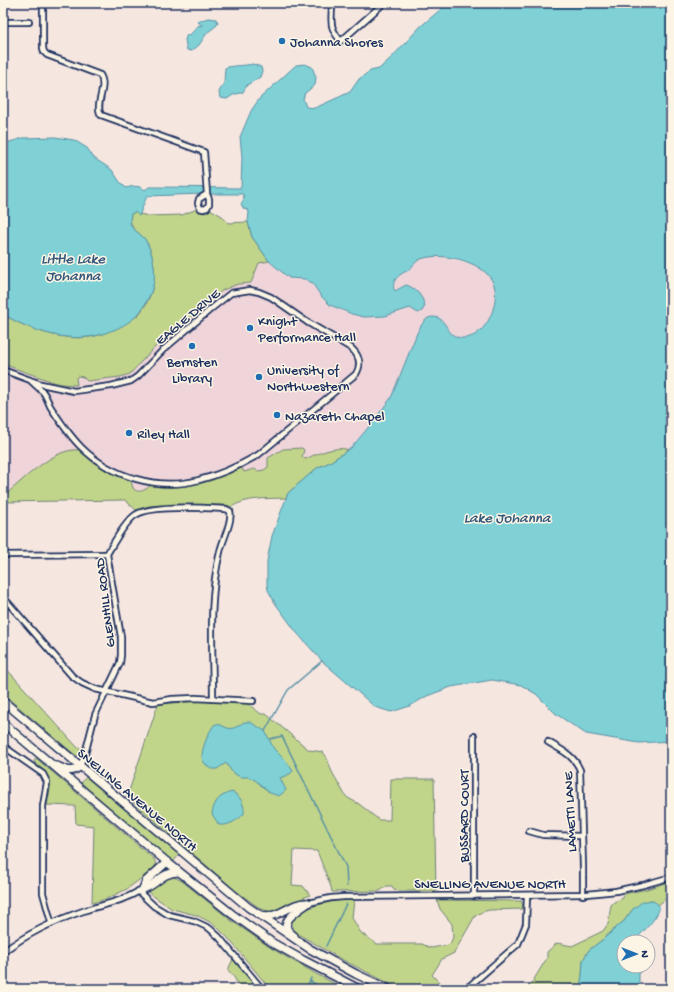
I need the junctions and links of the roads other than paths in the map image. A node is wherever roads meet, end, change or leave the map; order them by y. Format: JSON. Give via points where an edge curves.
{"nodes":[{"id":1,"x":43,"y":3,"type":"edge"},
{"id":2,"x":332,"y":3,"type":"edge"},
{"id":3,"x":384,"y":3,"type":"edge"},
{"id":4,"x":3,"y":22,"type":"edge"},
{"id":5,"x":29,"y":22,"type":"dead end"},
{"id":6,"x":207,"y":194,"type":"dead end"},
{"id":7,"x":3,"y":370,"type":"edge"},
{"id":8,"x":30,"y":380,"type":"junction"},
{"id":9,"x":49,"y":386,"type":"junction"},
{"id":10,"x":43,"y":392,"type":"junction"},
{"id":11,"x":107,"y":554,"type":"junction"},
{"id":12,"x":3,"y":555,"type":"edge"},
{"id":13,"x":3,"y":597,"type":"edge"},
{"id":14,"x":105,"y":692,"type":"junction"},
{"id":15,"x":213,"y":699,"type":"junction"},
{"id":16,"x":3,"y":701,"type":"edge"},
{"id":17,"x":253,"y":701,"type":"dead end"},
{"id":18,"x":3,"y":723,"type":"edge"},
{"id":19,"x":474,"y":736,"type":"dead end"},
{"id":20,"x":548,"y":742,"type":"dead end"},
{"id":21,"x":3,"y":746,"type":"edge"},
{"id":22,"x":48,"y":761,"type":"junction"},
{"id":23,"x":80,"y":766,"type":"junction"},
{"id":24,"x":529,"y":831,"type":"dead end"},
{"id":25,"x":582,"y":836,"type":"junction"},
{"id":26,"x":167,"y":862,"type":"junction"},
{"id":27,"x":180,"y":872,"type":"junction"},
{"id":28,"x":671,"y":877,"type":"edge"},
{"id":29,"x":141,"y":890,"type":"junction"},
{"id":30,"x":583,"y":895,"type":"junction"},
{"id":31,"x":474,"y":896,"type":"junction"},
{"id":32,"x":527,"y":896,"type":"junction"},
{"id":33,"x":308,"y":903,"type":"junction"},
{"id":34,"x":258,"y":914,"type":"junction"},
{"id":35,"x":51,"y":922,"type":"junction"},
{"id":36,"x":3,"y":952,"type":"edge"},
{"id":37,"x":320,"y":955,"type":"junction"},
{"id":38,"x":262,"y":989,"type":"edge"},
{"id":39,"x":359,"y":989,"type":"edge"},
{"id":40,"x":388,"y":989,"type":"edge"},
{"id":41,"x":466,"y":989,"type":"edge"}],
"edges":[{"from":1,"to":6,"type":"street","via":[[43,51],[47,55],[100,75],[103,81],[100,116],[204,152]]},
{"from":2,"to":3,"type":"street","via":[[332,28],[341,41]]},
{"from":4,"to":5,"type":"street"},
{"from":7,"to":8,"type":"street","name":"EAGLE DRIVE"},
{"from":8,"to":9,"type":"street","name":"EAGLE DRIVE"},
{"from":8,"to":10,"type":"street","name":"EAGLE DRIVE"},
{"from":9,"to":10,"type":"street"},
{"from":9,"to":10,"type":"street","name":"EAGLE DRIVE","via":[[74,391],[130,381],[211,308],[231,293],[250,290],[271,297],[351,348],[359,360],[356,374],[258,455],[221,474],[186,483],[170,484],[141,480],[100,464],[69,434]]},
{"from":11,"to":12,"type":"street"},
{"from":11,"to":14,"type":"street","name":"GLENHILL ROAD","via":[[122,646],[120,663]]},
{"from":11,"to":15,"type":"street","name":"GLENHILL ROAD","via":[[129,521],[139,512],[149,509],[188,508],[230,511],[231,517],[220,551],[214,582]]},
{"from":13,"to":14,"type":"street","via":[[72,676]]},
{"from":14,"to":15,"type":"street","via":[[153,702],[172,699]]},
{"from":14,"to":23,"type":"street","name":"GLENHILL ROAD","via":[[94,715]]},
{"from":15,"to":17,"type":"street"},
{"from":16,"to":23,"type":"highway","name":"SNELLING AVENUE NORTH"},
{"from":18,"to":22,"type":"highway","name":"SNELLING AVENUE NORTH"},
{"from":19,"to":31,"type":"street","name":"BUSSARD COURT"},
{"from":20,"to":25,"type":"street","name":"LAMETTI LANE","via":[[570,756],[580,770]]},
{"from":21,"to":35,"type":"street","via":[[43,774],[47,782],[43,806],[43,892]]},
{"from":22,"to":23,"type":"highway","via":[[65,770],[76,770]]},
{"from":22,"to":26,"type":"highway","name":"SNELLING AVENUE NORTH"},
{"from":23,"to":34,"type":"highway","name":"SNELLING AVENUE NORTH"},
{"from":24,"to":25,"type":"street","via":[[543,835]]},
{"from":25,"to":30,"type":"street","name":"LAMETTI LANE"},
{"from":26,"to":27,"type":"highway","name":"SNELLING AVENUE NORTH"},
{"from":26,"to":29,"type":"highway","via":[[146,881]]},
{"from":27,"to":29,"type":"highway","via":[[165,874]]},
{"from":27,"to":39,"type":"highway","name":"SNELLING AVENUE NORTH","via":[[273,943]]},
{"from":28,"to":30,"type":"street","name":"SNELLING AVENUE NORTH","via":[[616,891]]},
{"from":29,"to":35,"type":"street","via":[[121,900]]},
{"from":29,"to":38,"type":"street","via":[[152,904],[161,910],[209,928]]},
{"from":30,"to":32,"type":"street","name":"SNELLING AVENUE NORTH"},
{"from":31,"to":32,"type":"street","name":"SNELLING AVENUE NORTH"},
{"from":31,"to":33,"type":"street","name":"SNELLING AVENUE NORTH","via":[[344,897]]},
{"from":32,"to":41,"type":"street","via":[[526,924],[518,944]]},
{"from":33,"to":34,"type":"highway","via":[[298,904],[268,917]]},
{"from":33,"to":37,"type":"highway","via":[[291,915],[287,920],[287,927],[291,934]]},
{"from":34,"to":37,"type":"highway","name":"SNELLING AVENUE NORTH"},
{"from":35,"to":36,"type":"street"},
{"from":37,"to":40,"type":"highway"}]}
